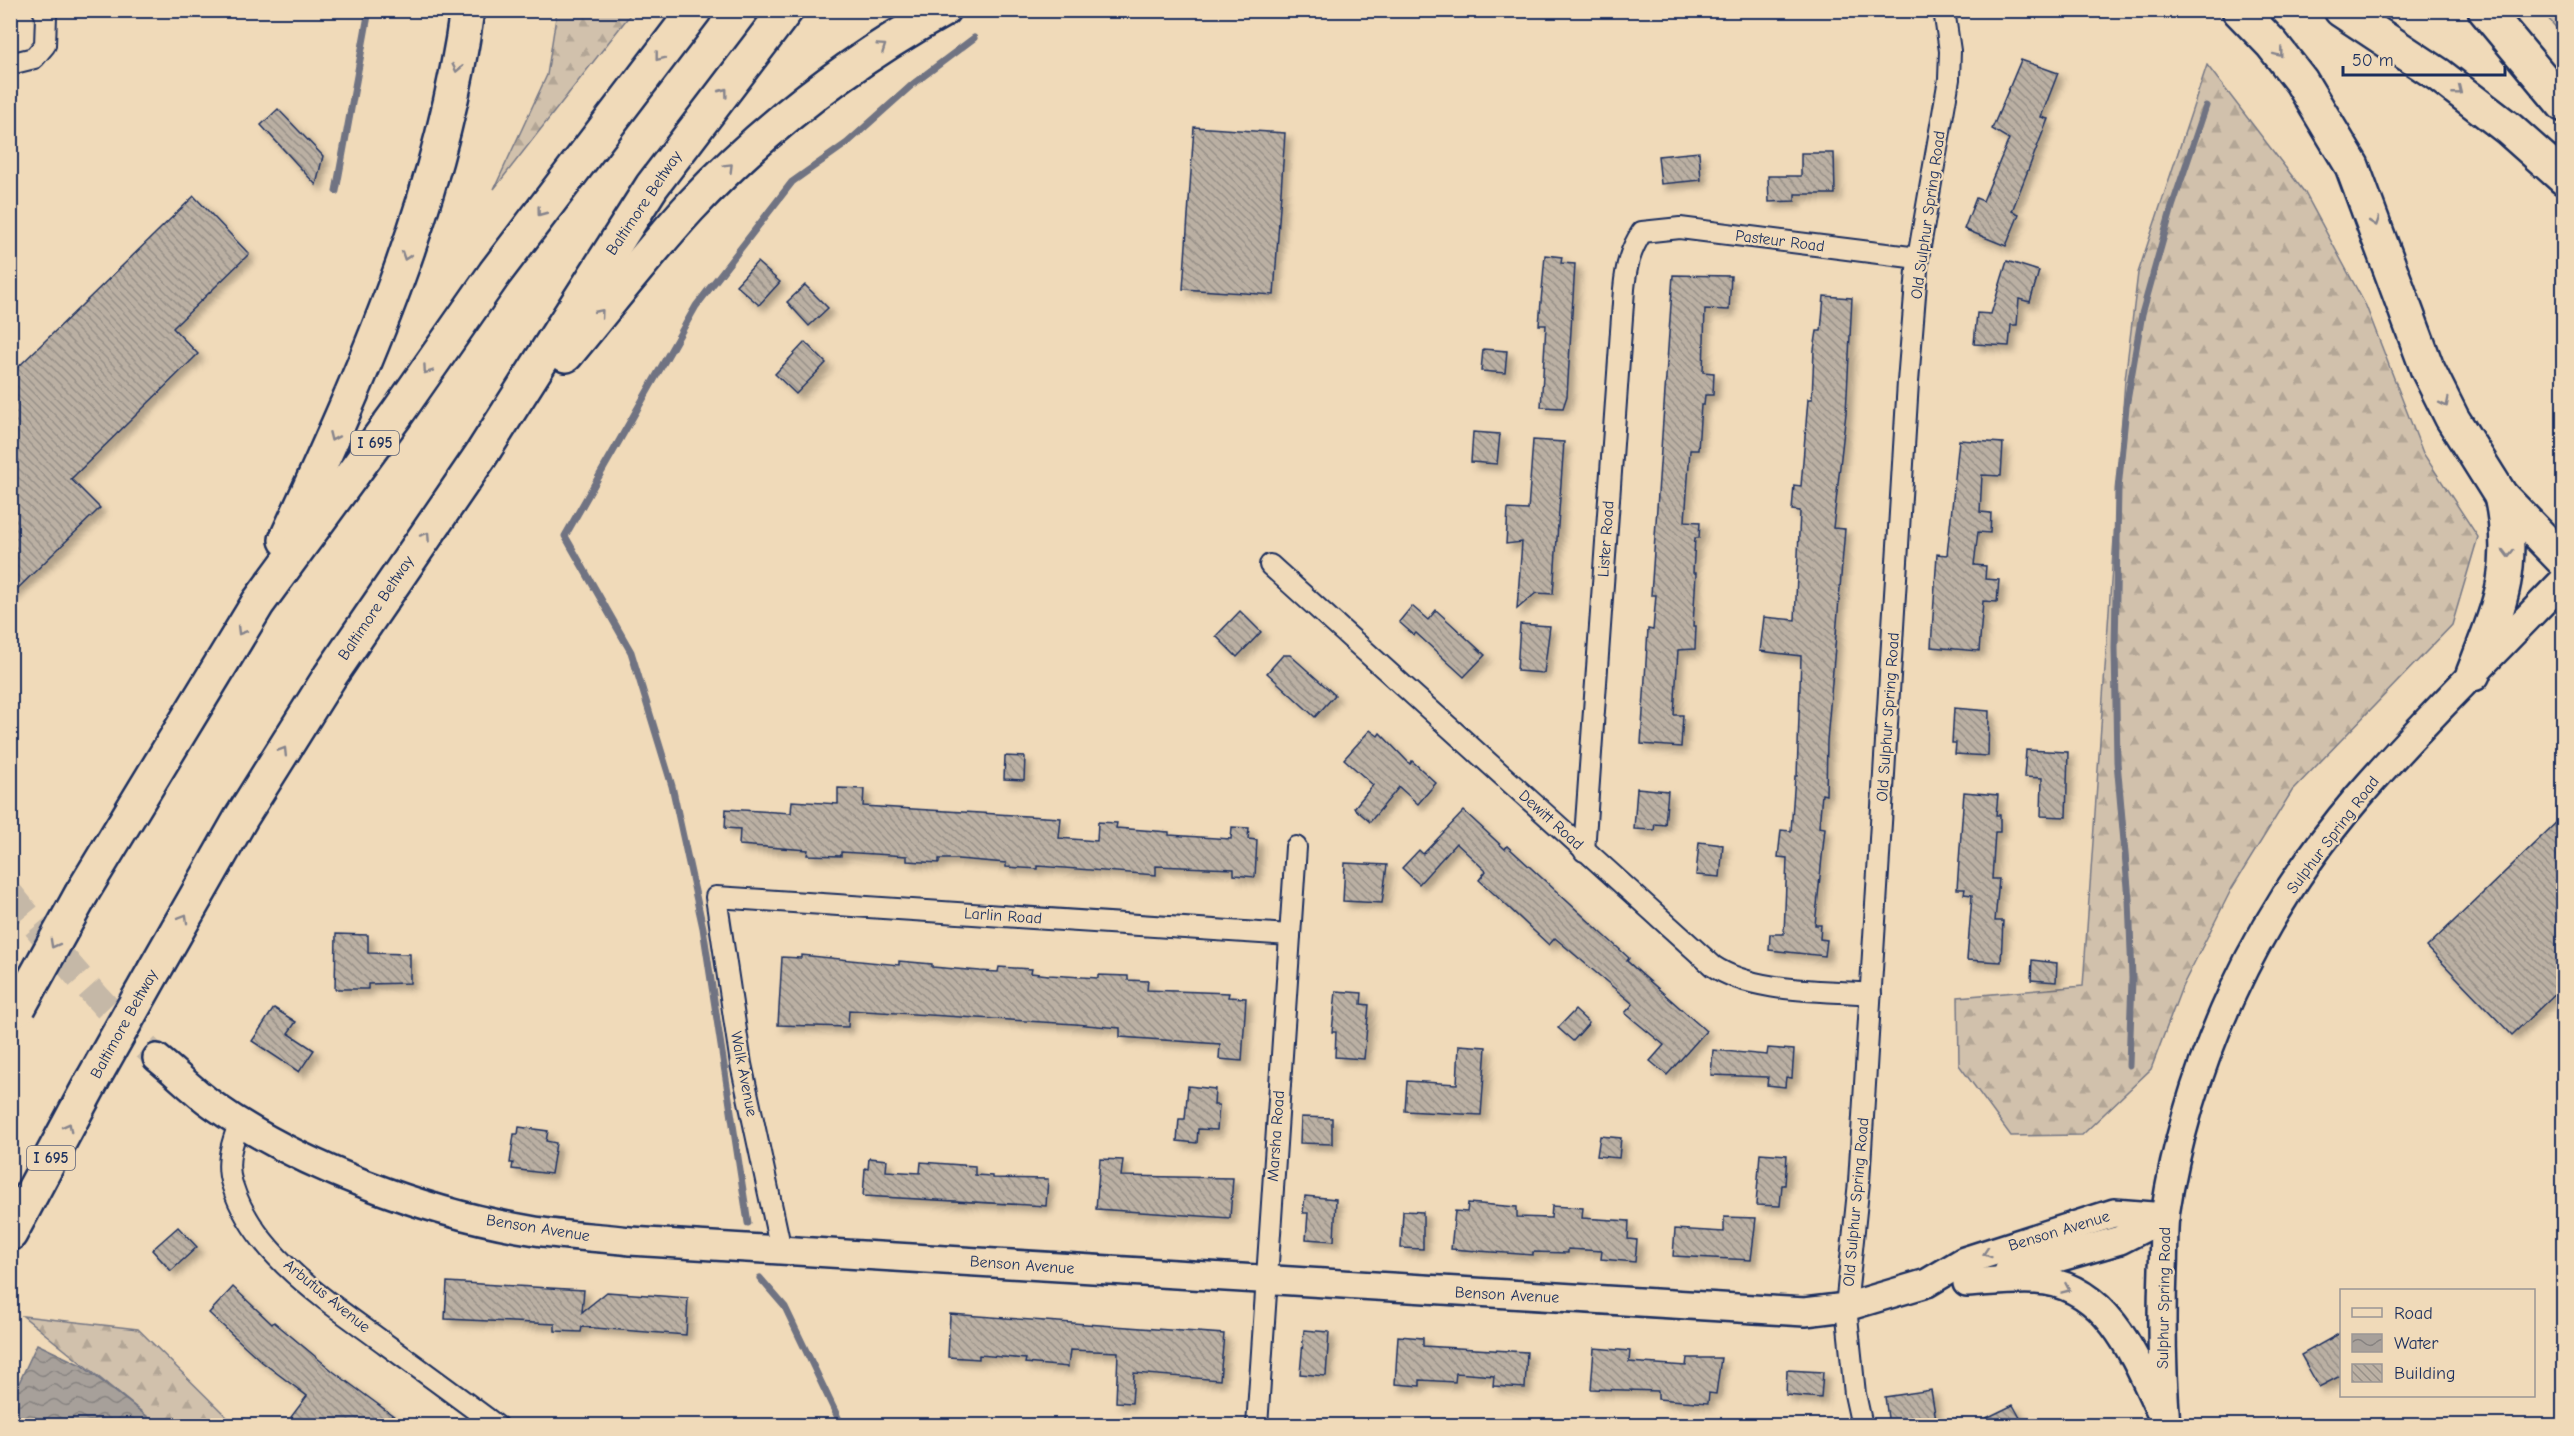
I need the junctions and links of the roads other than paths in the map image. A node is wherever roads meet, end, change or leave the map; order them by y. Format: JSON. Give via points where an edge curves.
{"nodes":[{"id":1,"x":43,"y":10,"type":"edge"},
{"id":2,"x":467,"y":10,"type":"edge"},
{"id":3,"x":695,"y":10,"type":"edge"},
{"id":4,"x":786,"y":10,"type":"edge"},
{"id":5,"x":943,"y":10,"type":"edge"},
{"id":6,"x":1944,"y":10,"type":"edge"},
{"id":7,"x":2239,"y":10,"type":"edge"},
{"id":8,"x":2341,"y":10,"type":"edge"},
{"id":9,"x":2485,"y":10,"type":"edge"},
{"id":10,"x":10,"y":64,"type":"edge"},
{"id":11,"x":2564,"y":105,"type":"edge"},
{"id":12,"x":2564,"y":178,"type":"edge"},
{"id":13,"x":1642,"y":232,"type":"joint"},
{"id":14,"x":1918,"y":258,"type":"junction"},
{"id":15,"x":481,"y":455,"type":"junction"},
{"id":16,"x":2501,"y":496,"type":"junction"},
{"id":17,"x":2564,"y":561,"type":"edge"},
{"id":18,"x":1270,"y":565,"type":"dead end"},
{"id":19,"x":2564,"y":579,"type":"edge"},
{"id":20,"x":258,"y":603,"type":"junction"},
{"id":21,"x":2474,"y":674,"type":"junction"},
{"id":22,"x":1296,"y":847,"type":"dead end"},
{"id":23,"x":1584,"y":851,"type":"junction"},
{"id":24,"x":717,"y":897,"type":"joint"},
{"id":25,"x":1290,"y":935,"type":"junction"},
{"id":26,"x":1870,"y":994,"type":"junction"},
{"id":27,"x":15,"y":1015,"type":"edge"},
{"id":28,"x":157,"y":1058,"type":"tunnel mouth"},
{"id":29,"x":240,"y":1122,"type":"junction"},
{"id":30,"x":2165,"y":1217,"type":"junction"},
{"id":31,"x":10,"y":1234,"type":"edge"},
{"id":32,"x":781,"y":1250,"type":"junction"},
{"id":33,"x":1267,"y":1280,"type":"junction"},
{"id":34,"x":1927,"y":1283,"type":"junction"},
{"id":35,"x":1967,"y":1283,"type":"junction"},
{"id":36,"x":1846,"y":1307,"type":"junction"},
{"id":37,"x":497,"y":1425,"type":"edge"},
{"id":38,"x":1257,"y":1425,"type":"edge"},
{"id":39,"x":1862,"y":1425,"type":"edge"},
{"id":40,"x":2166,"y":1425,"type":"edge"}],
"edges":[{"from":1,"to":10,"type":"street","via":[[45,45],[34,58]]},
{"from":2,"to":20,"type":"highway","one_way":true,"via":[[441,144],[388,307]]},
{"from":3,"to":20,"type":"highway","number":"I 695","one_way":true,"via":[[495,273]]},
{"from":15,"to":4,"type":"highway","name":"Baltimore Beltway","number":"I 695","one_way":true,"via":[[652,186]]},
{"from":15,"to":5,"type":"highway","one_way":true,"via":[[688,209],[742,155],[839,76]]},
{"from":6,"to":14,"type":"street","name":"Old Sulphur Spring Road","via":[[1950,51],[1949,79]]},
{"from":7,"to":16,"type":"highway","one_way":true,"via":[[2301,81],[2352,165],[2427,368],[2452,418]]},
{"from":8,"to":12,"type":"highway","one_way":true,"via":[[2439,75]]},
{"from":9,"to":11,"type":"highway"},
{"from":13,"to":14,"type":"street","name":"Pasteur Road","via":[[1680,228]]},
{"from":13,"to":23,"type":"street","name":"Lister Road","via":[[1627,261],[1624,289]]},
{"from":14,"to":26,"type":"street","name":"Old Sulphur Spring Road"},
{"from":31,"to":15,"type":"highway","name":"Baltimore Beltway","number":"I 695","one_way":true,"bridge":true,"via":[[241,818],[330,676]]},
{"from":16,"to":17,"type":"highway"},
{"from":16,"to":21,"type":"highway","one_way":true,"via":[[2508,539],[2507,573],[2500,606]]},
{"from":18,"to":23,"type":"street","name":"Dewitt Road"},
{"from":19,"to":21,"type":"street","name":"Sulphur Spring Road"},
{"from":20,"to":27,"type":"highway","number":"I 695","one_way":true,"bridge":true,"via":[[82,893]]},
{"from":21,"to":30,"type":"street","name":"Sulphur Spring Road","via":[[2357,798],[2300,873],[2260,939],[2227,1003],[2202,1066]]},
{"from":22,"to":25,"type":"street","name":"Marsha Road"},
{"from":23,"to":26,"type":"street","name":"Dewitt Road","via":[[1725,975],[1760,984]]},
{"from":24,"to":25,"type":"street","name":"Larlin Road"},
{"from":24,"to":32,"type":"street","name":"Walk Avenue","via":[[741,1064]]},
{"from":25,"to":33,"type":"street","name":"Marsha Road"},
{"from":26,"to":36,"type":"street","name":"Old Sulphur Spring Road","via":[[1859,1182]]},
{"from":28,"to":29,"type":"street","name":"Benson Avenue"},
{"from":29,"to":32,"type":"street","name":"Benson Avenue","via":[[320,1164],[448,1212],[552,1233]]},
{"from":29,"to":37,"type":"street","name":"Arbutus Avenue","via":[[232,1140],[231,1182],[242,1210],[264,1241],[329,1302]]},
{"from":30,"to":34,"type":"street","name":"Benson Avenue","one_way":true,"via":[[2114,1213],[1964,1261]]},
{"from":30,"to":35,"type":"street","name":"Benson Avenue","via":[[2120,1240]]},
{"from":30,"to":40,"type":"street","name":"Sulphur Spring Road","via":[[2161,1349]]},
{"from":32,"to":33,"type":"street","name":"Benson Avenue"},
{"from":33,"to":36,"type":"street","name":"Benson Avenue","via":[[1778,1311]]},
{"from":33,"to":38,"type":"street","name":"Marsha Road"},
{"from":34,"to":35,"type":"street","name":"Benson Avenue"},
{"from":34,"to":36,"type":"street","name":"Benson Avenue"},
{"from":35,"to":40,"type":"street","one_way":true,"via":[[2048,1281],[2094,1305],[2127,1342]]},
{"from":36,"to":39,"type":"street","name":"Old Sulphur Spring Road"}]}
